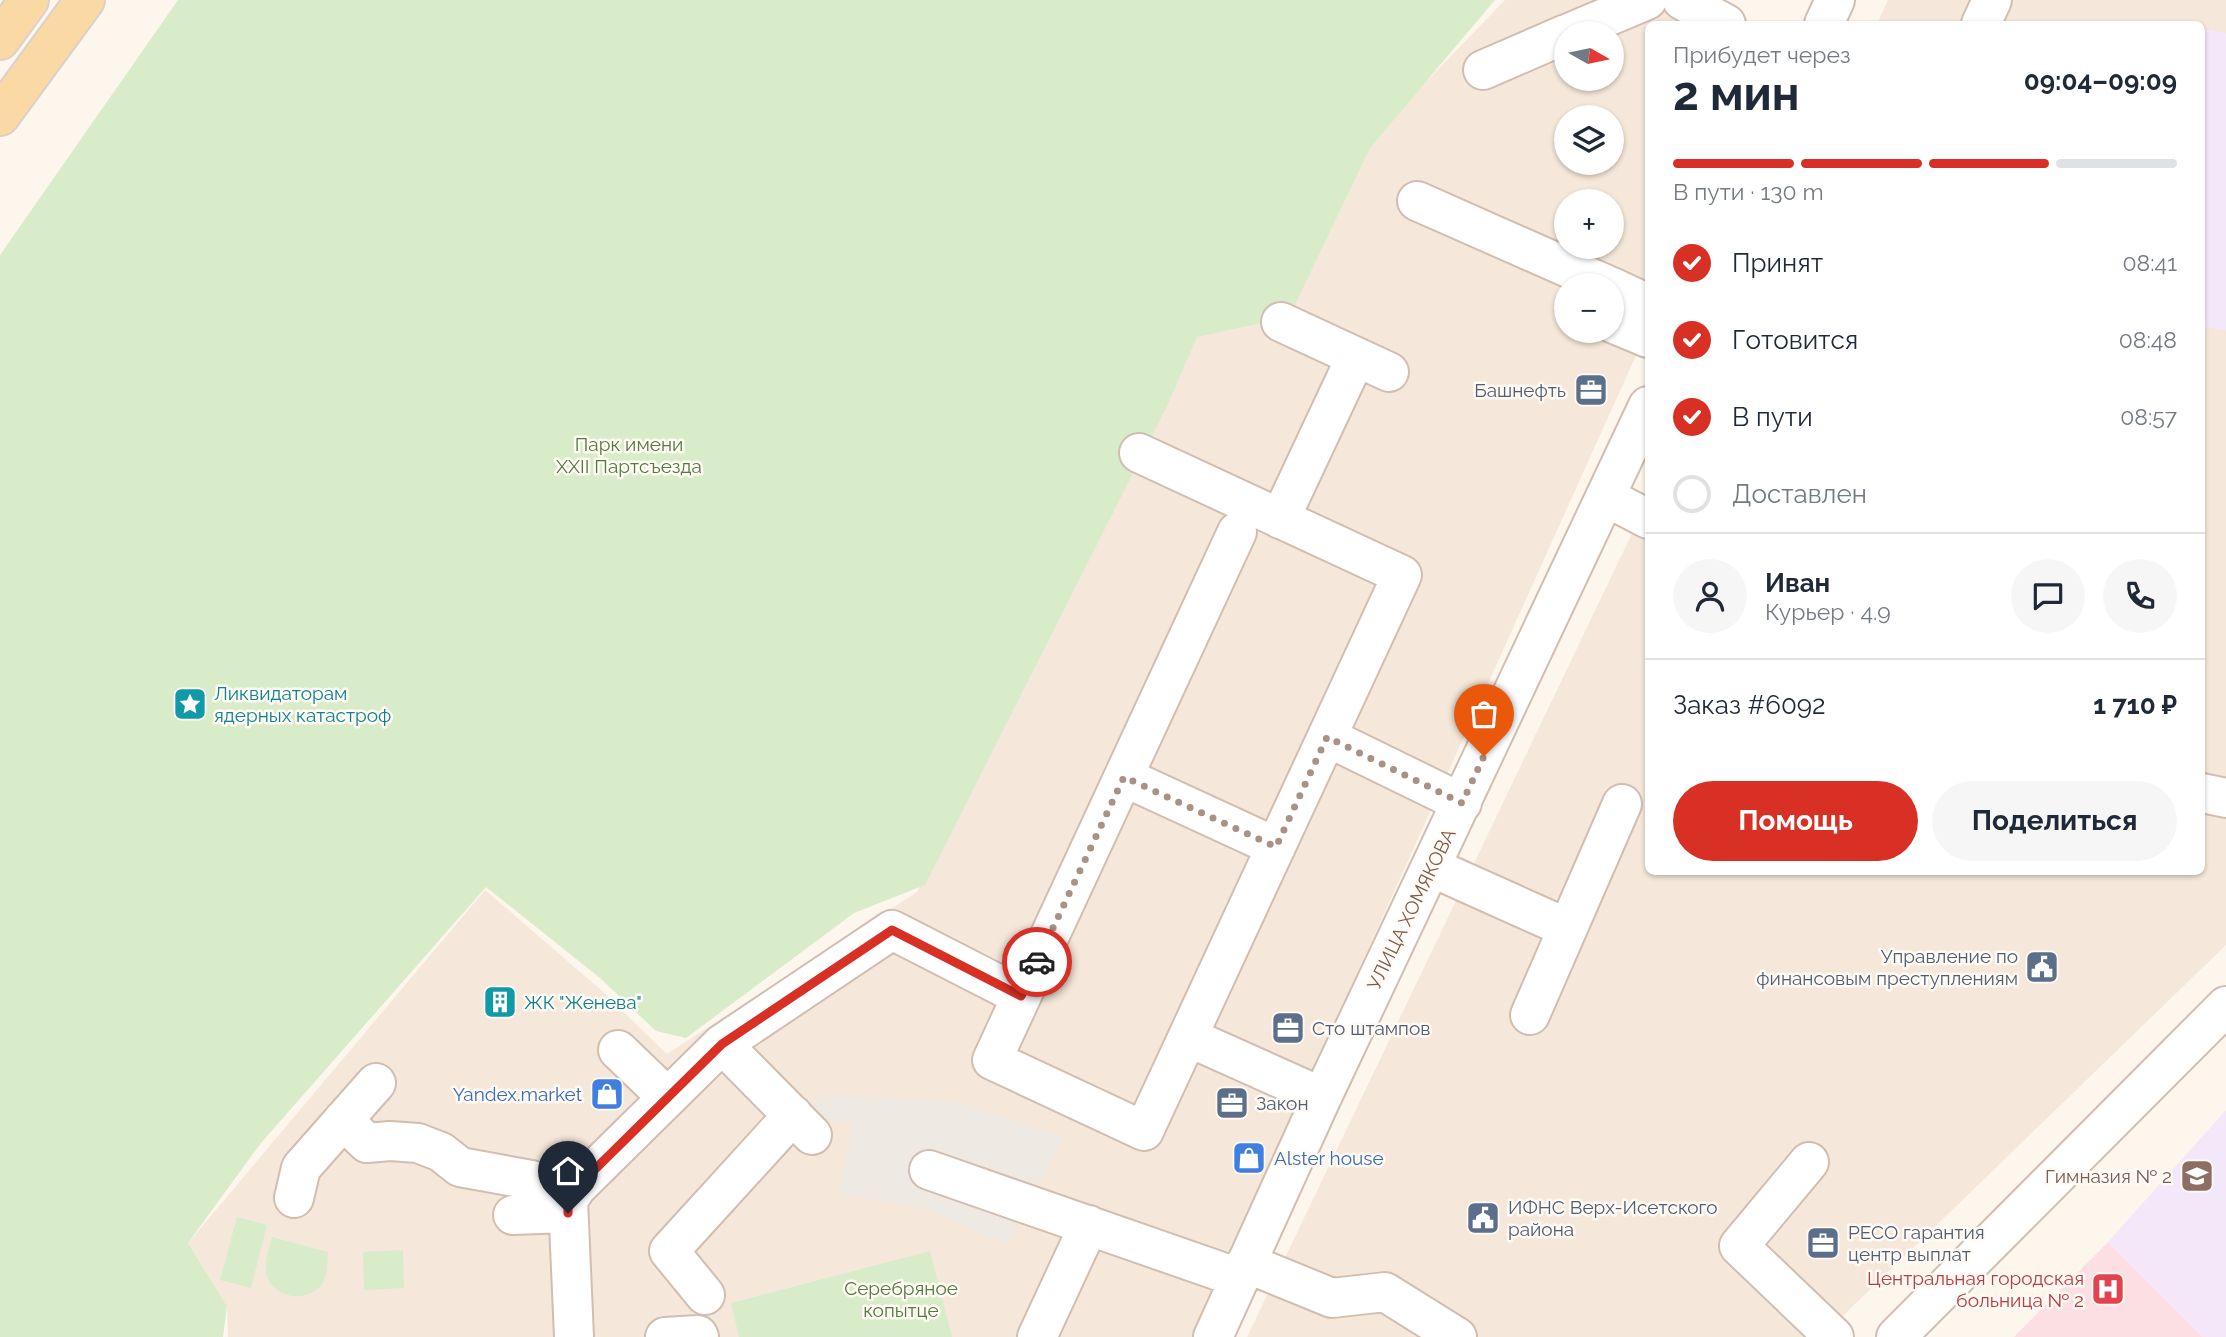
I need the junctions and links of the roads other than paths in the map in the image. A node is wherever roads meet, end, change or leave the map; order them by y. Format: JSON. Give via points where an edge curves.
{"nodes":[{"id":1,"x":29,"y":0,"type":"edge"},
{"id":2,"x":85,"y":0,"type":"edge"},
{"id":3,"x":1647,"y":0,"type":"edge"},
{"id":4,"x":1835,"y":0,"type":"edge"},
{"id":5,"x":1992,"y":0,"type":"edge"},
{"id":6,"x":1689,"y":2,"type":"edge"},
{"id":7,"x":1598,"y":21,"type":"edge"},
{"id":8,"x":1721,"y":21,"type":"edge"},
{"id":9,"x":1825,"y":21,"type":"edge"},
{"id":10,"x":1982,"y":21,"type":"edge"},
{"id":11,"x":0,"y":40,"type":"edge"},
{"id":12,"x":1554,"y":40,"type":"edge"},
{"id":13,"x":1483,"y":70,"type":"dead end"},
{"id":14,"x":0,"y":116,"type":"edge"},
{"id":15,"x":1417,"y":201,"type":"dead end"},
{"id":16,"x":1580,"y":273,"type":"edge"},
{"id":17,"x":1624,"y":293,"type":"edge"},
{"id":18,"x":1645,"y":303,"type":"edge"},
{"id":19,"x":1281,"y":322,"type":"dead end"},
{"id":20,"x":1624,"y":328,"type":"edge"},
{"id":21,"x":1645,"y":337,"type":"edge"},
{"id":22,"x":1645,"y":412,"type":"edge"},
{"id":23,"x":1139,"y":453,"type":"dead end"},
{"id":24,"x":1606,"y":497,"type":"junction"},
{"id":25,"x":1645,"y":517,"type":"edge"},
{"id":26,"x":1280,"y":519,"type":"junction"},
{"id":27,"x":1237,"y":532,"type":"dead end"},
{"id":28,"x":1327,"y":737,"type":"junction"},
{"id":29,"x":1124,"y":777,"type":"junction"},
{"id":30,"x":2205,"y":794,"type":"edge"},
{"id":31,"x":2226,"y":798,"type":"edge"},
{"id":32,"x":1462,"y":803,"type":"junction"},
{"id":33,"x":1622,"y":804,"type":"dead end"},
{"id":34,"x":1276,"y":847,"type":"junction"},
{"id":35,"x":1431,"y":867,"type":"junction"},
{"id":36,"x":1567,"y":928,"type":"junction"},
{"id":37,"x":1021,"y":996,"type":"junction"},
{"id":38,"x":2224,"y":1011,"type":"edge"},
{"id":39,"x":1530,"y":1015,"type":"dead end"},
{"id":40,"x":1188,"y":1037,"type":"junction"},
{"id":41,"x":722,"y":1044,"type":"junction"},
{"id":42,"x":618,"y":1050,"type":"dead end"},
{"id":43,"x":376,"y":1083,"type":"dead end"},
{"id":44,"x":667,"y":1097,"type":"junction"},
{"id":45,"x":1322,"y":1097,"type":"junction"},
{"id":46,"x":343,"y":1120,"type":"junction"},
{"id":47,"x":1809,"y":1162,"type":"dead end"},
{"id":48,"x":929,"y":1170,"type":"dead end"},
{"id":49,"x":294,"y":1198,"type":"dead end"},
{"id":50,"x":571,"y":1203,"type":"junction"},
{"id":51,"x":513,"y":1215,"type":"dead end"},
{"id":52,"x":1090,"y":1225,"type":"junction"},
{"id":53,"x":1243,"y":1271,"type":"junction"},
{"id":54,"x":705,"y":1295,"type":"dead end"},
{"id":55,"x":574,"y":1337,"type":"edge"},
{"id":56,"x":665,"y":1337,"type":"edge"},
{"id":57,"x":699,"y":1337,"type":"edge"},
{"id":58,"x":1037,"y":1337,"type":"edge"},
{"id":59,"x":1213,"y":1337,"type":"edge"},
{"id":60,"x":1457,"y":1337,"type":"edge"},
{"id":61,"x":1834,"y":1337,"type":"edge"},
{"id":62,"x":1896,"y":1337,"type":"edge"}],
"edges":[{"from":1,"to":11,"type":"main road"},
{"from":2,"to":14,"type":"main road"},
{"from":3,"to":7,"type":"street"},
{"from":4,"to":9,"type":"street"},
{"from":5,"to":10,"type":"street"},
{"from":6,"to":8,"type":"street"},
{"from":12,"to":13,"type":"street"},
{"from":15,"to":16,"type":"street"},
{"from":17,"to":18,"type":"street"},
{"from":19,"to":26,"type":"street","via":[[1372,364]]},
{"from":20,"to":21,"type":"street"},
{"from":22,"to":24,"type":"street","name":"УЛИЦА ХОМЯКОВА"},
{"from":23,"to":26,"type":"street"},
{"from":24,"to":25,"type":"street"},
{"from":24,"to":32,"type":"street","name":"УЛИЦА ХОМЯКОВА"},
{"from":26,"to":28,"type":"street","via":[[1402,575]]},
{"from":27,"to":29,"type":"street"},
{"from":28,"to":32,"type":"street"},
{"from":28,"to":34,"type":"street"},
{"from":29,"to":34,"type":"street"},
{"from":29,"to":37,"type":"street"},
{"from":30,"to":31,"type":"street"},
{"from":32,"to":35,"type":"street","name":"УЛИЦА ХОМЯКОВА"},
{"from":33,"to":36,"type":"street"},
{"from":34,"to":40,"type":"street"},
{"from":35,"to":36,"type":"street"},
{"from":35,"to":45,"type":"street","name":"УЛИЦА ХОМЯКОВА"},
{"from":36,"to":39,"type":"street"},
{"from":37,"to":40,"type":"street","via":[[992,1060],[1144,1131]]},
{"from":37,"to":41,"type":"street","via":[[892,930]]},
{"from":38,"to":62,"type":"street"},
{"from":40,"to":45,"type":"street"},
{"from":41,"to":44,"type":"street"},
{"from":41,"to":54,"type":"street","via":[[802,1125],[669,1251]]},
{"from":42,"to":44,"type":"street"},
{"from":43,"to":46,"type":"street"},
{"from":44,"to":50,"type":"street"},
{"from":45,"to":53,"type":"street","name":"УЛИЦА ХОМЯКОВА"},
{"from":46,"to":49,"type":"street","via":[[301,1168]]},
{"from":46,"to":50,"type":"street","via":[[368,1143],[418,1143],[441,1152],[460,1167],[531,1180]]},
{"from":47,"to":61,"type":"street","via":[[1738,1246]]},
{"from":48,"to":52,"type":"street"},
{"from":50,"to":51,"type":"street"},
{"from":50,"to":55,"type":"street"},
{"from":52,"to":53,"type":"street"},
{"from":52,"to":58,"type":"street"},
{"from":53,"to":59,"type":"street","name":"УЛИЦА ХОМЯКОВА"},
{"from":53,"to":60,"type":"street","via":[[1332,1298],[1385,1292]]},
{"from":56,"to":57,"type":"street"}]}
